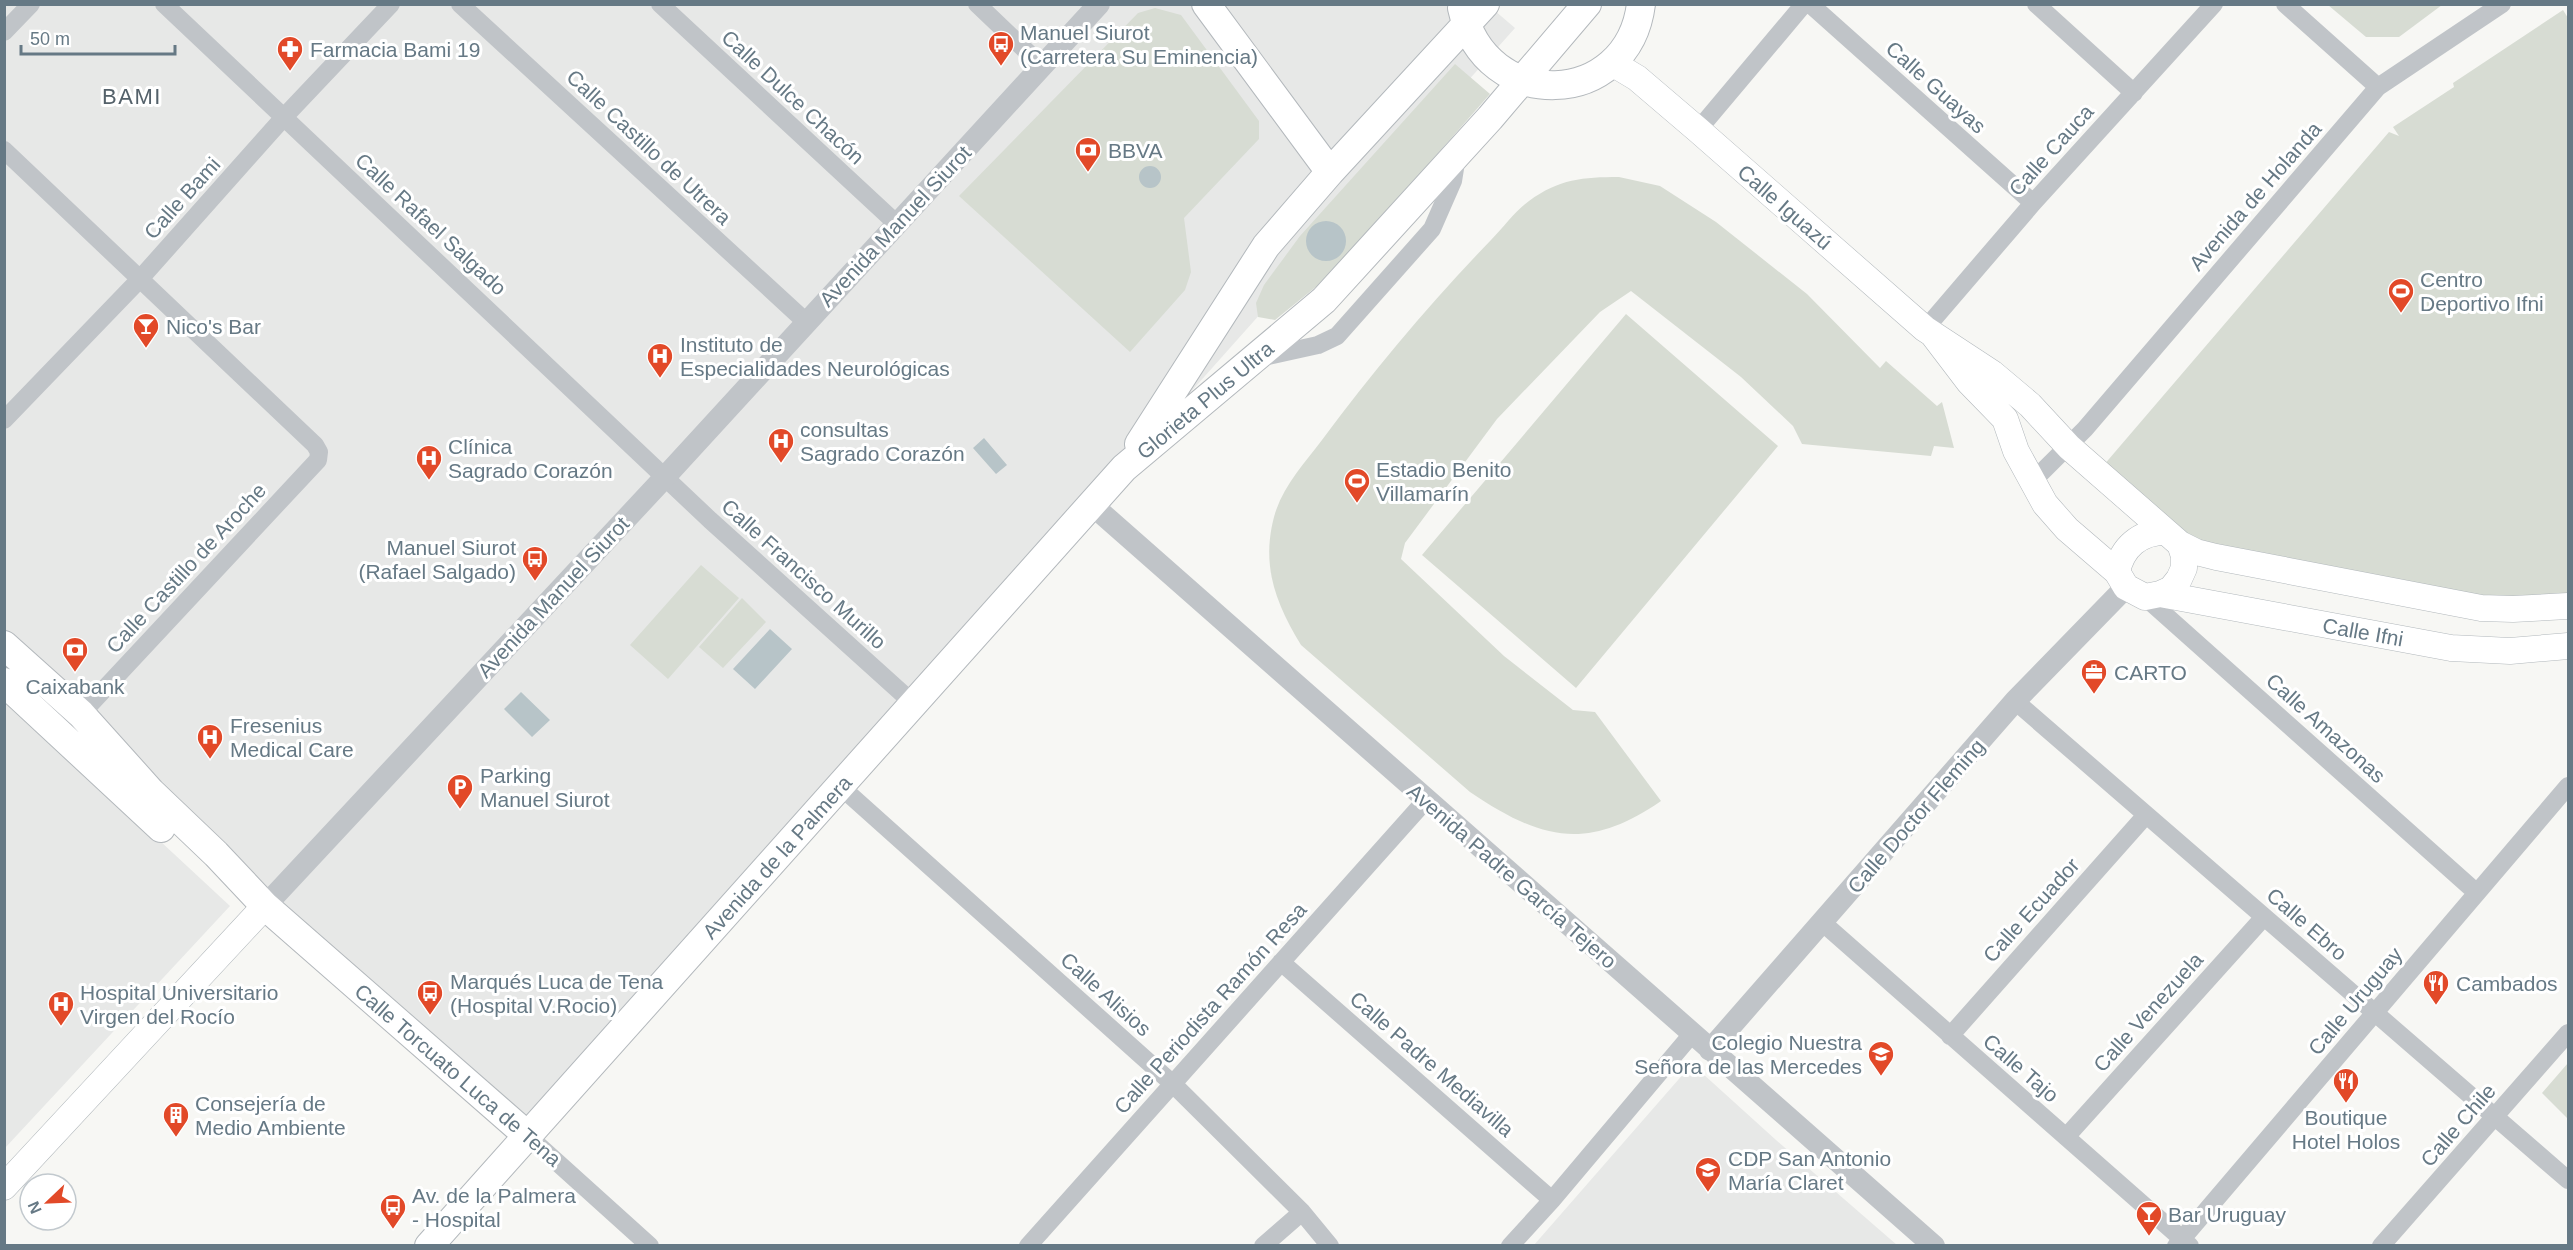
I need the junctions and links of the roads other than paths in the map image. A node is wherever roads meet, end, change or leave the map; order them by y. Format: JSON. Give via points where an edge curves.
{"nodes":[{"id":1,"x":164,"y":4,"type":"edge"},
{"id":2,"x":391,"y":4,"type":"edge"},
{"id":3,"x":460,"y":4,"type":"edge"},
{"id":4,"x":660,"y":4,"type":"edge"},
{"id":5,"x":977,"y":4,"type":"edge"},
{"id":6,"x":1099,"y":4,"type":"edge"},
{"id":7,"x":1206,"y":4,"type":"edge"},
{"id":8,"x":1485,"y":4,"type":"edge"},
{"id":9,"x":1587,"y":4,"type":"edge"},
{"id":10,"x":1641,"y":4,"type":"edge"},
{"id":11,"x":1804,"y":4,"type":"edge"},
{"id":12,"x":1810,"y":4,"type":"edge"},
{"id":13,"x":2036,"y":4,"type":"edge"},
{"id":14,"x":2214,"y":4,"type":"edge"},
{"id":15,"x":2284,"y":4,"type":"edge"},
{"id":16,"x":2502,"y":4,"type":"edge"},
{"id":17,"x":27,"y":6,"type":"edge"},
{"id":18,"x":1463,"y":16,"type":"edge"},
{"id":19,"x":4,"y":32,"type":"edge"},
{"id":20,"x":1620,"y":52,"type":"junction"},
{"id":21,"x":1042,"y":66,"type":"junction"},
{"id":22,"x":1522,"y":81,"type":"junction"},
{"id":23,"x":2378,"y":87,"type":"junction"},
{"id":24,"x":2134,"y":93,"type":"junction"},
{"id":25,"x":285,"y":116,"type":"junction"},
{"id":26,"x":1698,"y":130,"type":"junction"},
{"id":27,"x":4,"y":150,"type":"edge"},
{"id":28,"x":1330,"y":172,"type":"junction"},
{"id":29,"x":2033,"y":203,"type":"junction"},
{"id":30,"x":897,"y":224,"type":"junction"},
{"id":31,"x":139,"y":279,"type":"junction"},
{"id":32,"x":806,"y":322,"type":"junction"},
{"id":33,"x":1929,"y":333,"type":"junction"},
{"id":34,"x":4,"y":420,"type":"edge"},
{"id":35,"x":2069,"y":447,"type":"junction"},
{"id":36,"x":1124,"y":468,"type":"junction"},
{"id":37,"x":665,"y":477,"type":"junction"},
{"id":38,"x":2032,"y":482,"type":"junction"},
{"id":39,"x":1091,"y":504,"type":"junction"},
{"id":40,"x":2173,"y":538,"type":"junction"},
{"id":41,"x":2137,"y":587,"type":"junction"},
{"id":42,"x":2568,"y":606,"type":"edge"},
{"id":43,"x":4,"y":645,"type":"edge"},
{"id":44,"x":2568,"y":646,"type":"edge"},
{"id":45,"x":4,"y":682,"type":"edge"},
{"id":46,"x":2015,"y":701,"type":"junction"},
{"id":47,"x":914,"y":704,"type":"junction"},
{"id":48,"x":81,"y":714,"type":"junction"},
{"id":49,"x":840,"y":786,"type":"junction"},
{"id":50,"x":2568,"y":786,"type":"edge"},
{"id":51,"x":1426,"y":800,"type":"junction"},
{"id":52,"x":2146,"y":814,"type":"junction"},
{"id":53,"x":2477,"y":893,"type":"junction"},
{"id":54,"x":265,"y":906,"type":"junction"},
{"id":55,"x":2264,"y":917,"type":"junction"},
{"id":56,"x":1823,"y":923,"type":"junction"},
{"id":57,"x":1281,"y":962,"type":"junction"},
{"id":58,"x":2375,"y":1013,"type":"junction"},
{"id":59,"x":2568,"y":1033,"type":"edge"},
{"id":60,"x":1692,"y":1034,"type":"junction"},
{"id":61,"x":1950,"y":1036,"type":"junction"},
{"id":62,"x":1710,"y":1050,"type":"junction"},
{"id":63,"x":1173,"y":1084,"type":"junction"},
{"id":64,"x":2495,"y":1117,"type":"junction"},
{"id":65,"x":528,"y":1136,"type":"junction"},
{"id":66,"x":2066,"y":1137,"type":"junction"},
{"id":67,"x":2568,"y":1180,"type":"edge"},
{"id":68,"x":4,"y":1187,"type":"edge"},
{"id":69,"x":1552,"y":1200,"type":"junction"},
{"id":70,"x":1302,"y":1212,"type":"junction"},
{"id":71,"x":2183,"y":1243,"type":"edge"},
{"id":72,"x":429,"y":1245,"type":"edge"},
{"id":73,"x":650,"y":1245,"type":"edge"},
{"id":74,"x":1028,"y":1245,"type":"edge"},
{"id":75,"x":1263,"y":1245,"type":"edge"},
{"id":76,"x":1330,"y":1245,"type":"edge"},
{"id":77,"x":1510,"y":1245,"type":"edge"},
{"id":78,"x":1934,"y":1245,"type":"edge"},
{"id":79,"x":2381,"y":1245,"type":"edge"}],
"edges":[{"from":1,"to":25,"type":"street","name":"Calle Rafael Salgado"},
{"from":2,"to":25,"type":"street","name":"Calle Bami"},
{"from":3,"to":32,"type":"street","name":"Calle Castillo de Utrera"},
{"from":4,"to":30,"type":"street","name":"Calle Dulce Chacón"},
{"from":5,"to":21,"type":"street"},
{"from":6,"to":21,"type":"street","name":"Avenida Manuel Siurot"},
{"from":7,"to":28,"type":"main road"},
{"from":8,"to":18,"type":"main road","name":"Glorieta Plus Ultra"},
{"from":9,"to":22,"type":"main road","name":"Glorieta Plus Ultra"},
{"from":10,"to":20,"type":"main road","via":[[1639,19]]},
{"from":11,"to":26,"type":"street"},
{"from":12,"to":29,"type":"street","name":"Calle Guayas"},
{"from":13,"to":24,"type":"street"},
{"from":14,"to":24,"type":"street","name":"Calle Cauca"},
{"from":15,"to":23,"type":"street"},
{"from":16,"to":23,"type":"street","name":"Avenida de Holanda"},
{"from":17,"to":19,"type":"street"},
{"from":18,"to":22,"type":"main road","via":[[1479,50]]},
{"from":18,"to":28,"type":"main road","name":"Glorieta Plus Ultra"},
{"from":20,"to":22,"type":"main road","via":[[1593,76],[1570,84],[1546,86]]},
{"from":20,"to":26,"type":"main road","name":"Calle Iguazú","via":[[1637,78]]},
{"from":21,"to":30,"type":"street","name":"Avenida Manuel Siurot"},
{"from":22,"to":36,"type":"main road","name":"Glorieta Plus Ultra","via":[[1324,300]]},
{"from":23,"to":35,"type":"street","name":"Avenida de Holanda"},
{"from":24,"to":29,"type":"street","name":"Calle Cauca"},
{"from":25,"to":31,"type":"street","name":"Calle Bami"},
{"from":25,"to":37,"type":"street","name":"Calle Rafael Salgado"},
{"from":26,"to":33,"type":"main road","name":"Calle Iguazú"},
{"from":27,"to":31,"type":"street"},
{"from":28,"to":36,"type":"main road","name":"Glorieta Plus Ultra","via":[[1266,246]]},
{"from":29,"to":33,"type":"street","name":"Calle Cauca"},
{"from":30,"to":32,"type":"street","name":"Avenida Manuel Siurot"},
{"from":31,"to":34,"type":"street","name":"Calle Bami"},
{"from":31,"to":48,"type":"street","name":"Calle Castillo de Aroche","via":[[315,445],[318,460]]},
{"from":32,"to":37,"type":"street","name":"Avenida Manuel Siurot"},
{"from":33,"to":35,"type":"main road","name":"Calle Iguazú","via":[[1992,373],[2030,405]]},
{"from":33,"to":38,"type":"main road","name":"Calle Iguazú","via":[[2005,419]]},
{"from":35,"to":38,"type":"street","name":"Avenida de Holanda"},
{"from":35,"to":40,"type":"main road","name":"Calle Iguazú"},
{"from":36,"to":39,"type":"main road","name":"Avenida de la Palmera"},
{"from":37,"to":47,"type":"street","name":"Calle Francisco Murillo"},
{"from":37,"to":54,"type":"street","name":"Avenida Manuel Siurot"},
{"from":38,"to":41,"type":"main road","name":"Calle Iguazú","via":[[2067,529]]},
{"from":39,"to":47,"type":"main road","name":"Avenida de la Palmera"},
{"from":39,"to":51,"type":"street","name":"Avenida Padre García Tejero"},
{"from":40,"to":41,"type":"main road","via":[[2184,562],[2175,585]]},
{"from":40,"to":41,"type":"main road","via":[[2147,534],[2123,555]]},
{"from":40,"to":42,"type":"main road","via":[[2196,552],[2216,557],[2481,608]]},
{"from":41,"to":44,"type":"main road","name":"Calle Ifni","via":[[2451,648],[2510,651]]},
{"from":41,"to":46,"type":"street","name":"Calle Doctor Fleming"},
{"from":41,"to":53,"type":"street","name":"Calle Amazonas"},
{"from":43,"to":48,"type":"main road","name":"Calle Torcuato Luca de Tena"},
{"from":45,"to":54,"type":"main road","name":"Calle Torcuato Luca de Tena","via":[[204,868]]},
{"from":46,"to":52,"type":"street","name":"Calle Ebro"},
{"from":46,"to":56,"type":"street","name":"Calle Doctor Fleming"},
{"from":47,"to":49,"type":"main road","name":"Avenida de la Palmera"},
{"from":48,"to":54,"type":"main road","name":"Calle Torcuato Luca de Tena","via":[[151,792]]},
{"from":49,"to":63,"type":"street","name":"Calle Alisios"},
{"from":49,"to":65,"type":"main road","name":"Avenida de la Palmera"},
{"from":50,"to":53,"type":"street","name":"Calle Uruguay"},
{"from":51,"to":57,"type":"street","name":"Calle Periodista Ramón Resa"},
{"from":51,"to":60,"type":"street","name":"Avenida Padre García Tejero"},
{"from":52,"to":55,"type":"street","name":"Calle Ebro"},
{"from":52,"to":61,"type":"street","name":"Calle Ecuador"},
{"from":53,"to":58,"type":"street","name":"Calle Uruguay"},
{"from":54,"to":65,"type":"main road","name":"Calle Torcuato Luca de Tena"},
{"from":54,"to":68,"type":"main road","name":"Avenida Manuel Siurot"},
{"from":55,"to":58,"type":"street","name":"Calle Ebro"},
{"from":55,"to":66,"type":"street","name":"Calle Venezuela"},
{"from":56,"to":61,"type":"street","name":"Calle Tajo"},
{"from":56,"to":62,"type":"street","name":"Calle Doctor Fleming"},
{"from":57,"to":63,"type":"street","name":"Calle Periodista Ramón Resa"},
{"from":57,"to":69,"type":"street","name":"Calle Padre Mediavilla"},
{"from":58,"to":64,"type":"street","name":"Calle Ebro"},
{"from":58,"to":71,"type":"street","name":"Calle Uruguay"},
{"from":59,"to":64,"type":"street","name":"Calle Chile"},
{"from":60,"to":62,"type":"street","name":"Avenida Padre García Tejero"},
{"from":60,"to":69,"type":"street"},
{"from":61,"to":66,"type":"street","name":"Calle Tajo"},
{"from":62,"to":78,"type":"street","name":"Avenida Padre García Tejero"},
{"from":63,"to":70,"type":"street","name":"Calle Alisios"},
{"from":63,"to":74,"type":"street","name":"Calle Periodista Ramón Resa"},
{"from":64,"to":67,"type":"street","name":"Calle Ebro"},
{"from":64,"to":79,"type":"street","name":"Calle Chile"},
{"from":65,"to":72,"type":"main road","name":"Avenida de la Palmera"},
{"from":65,"to":73,"type":"street","name":"Calle Torcuato Luca de Tena"},
{"from":66,"to":71,"type":"street","name":"Calle Tajo"},
{"from":69,"to":77,"type":"street"},
{"from":70,"to":75,"type":"street"},
{"from":70,"to":76,"type":"street","name":"Calle Alisios"}]}
